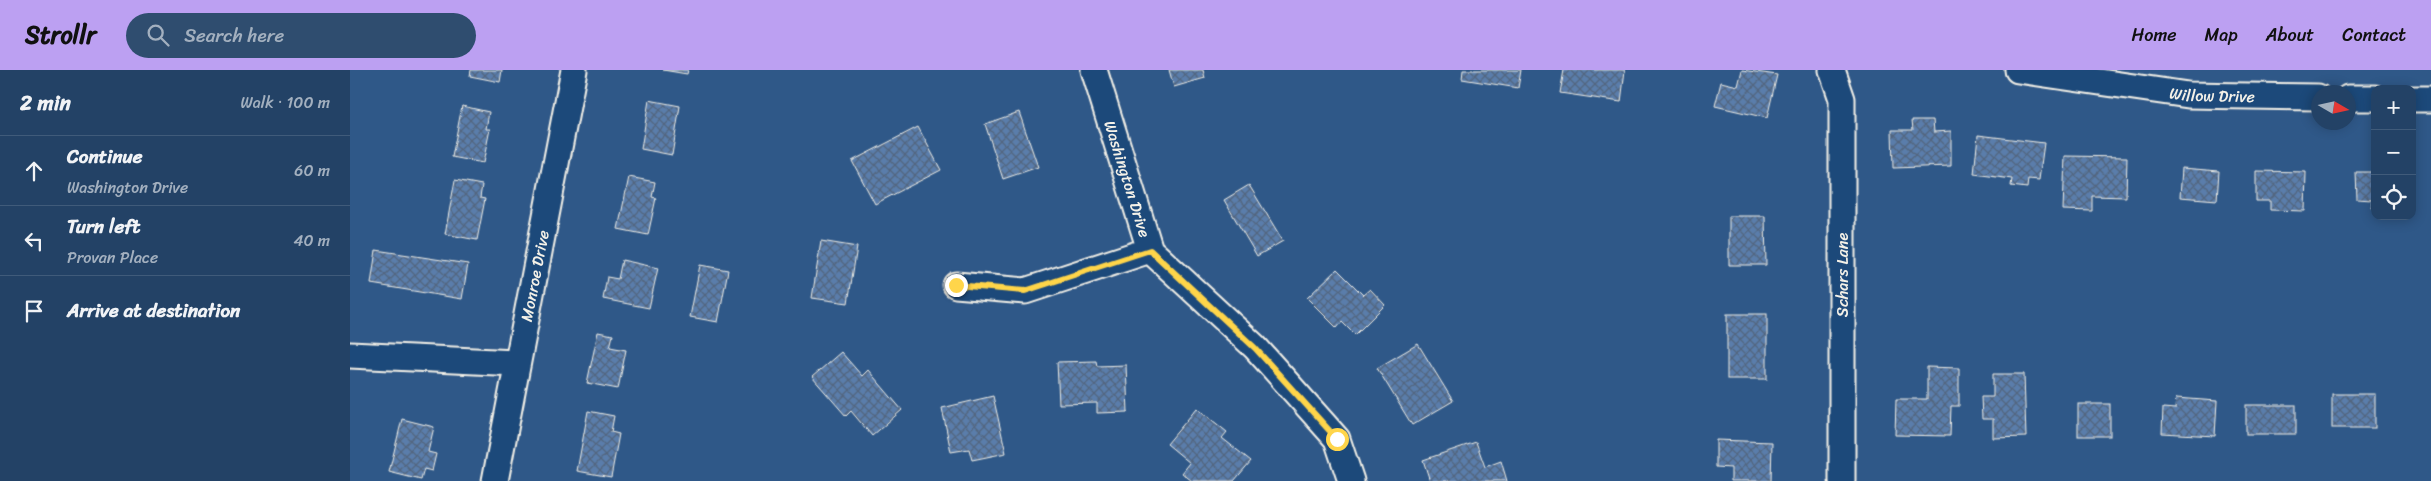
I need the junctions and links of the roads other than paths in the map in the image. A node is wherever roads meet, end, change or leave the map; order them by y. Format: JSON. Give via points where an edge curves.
{"nodes":[{"id":1,"x":574,"y":70,"type":"edge"},
{"id":2,"x":1094,"y":70,"type":"edge"},
{"id":3,"x":1832,"y":70,"type":"edge"},
{"id":4,"x":2018,"y":70,"type":"edge"},
{"id":5,"x":2311,"y":97,"type":"edge"},
{"id":6,"x":2356,"y":98,"type":"edge"},
{"id":7,"x":2371,"y":98,"type":"edge"},
{"id":8,"x":2416,"y":98,"type":"edge"},
{"id":9,"x":2431,"y":99,"type":"edge"},
{"id":10,"x":1150,"y":250,"type":"junction"},
{"id":11,"x":956,"y":285,"type":"dead end"},
{"id":12,"x":350,"y":355,"type":"edge"},
{"id":13,"x":517,"y":363,"type":"junction"},
{"id":14,"x":495,"y":481,"type":"edge"},
{"id":15,"x":1351,"y":481,"type":"edge"},
{"id":16,"x":1842,"y":481,"type":"edge"}],
"edges":[{"from":1,"to":13,"type":"street","name":"Monroe Drive"},
{"from":2,"to":10,"type":"street","name":"Washington Drive"},
{"from":3,"to":16,"type":"street","name":"Schars Lane","via":[[1842,99]]},
{"from":4,"to":5,"type":"street","name":"Willow Drive","via":[[2188,95]]},
{"from":6,"to":7,"type":"street"},
{"from":8,"to":9,"type":"street"},
{"from":10,"to":11,"type":"street","via":[[1025,291]]},
{"from":10,"to":15,"type":"street","name":"Washington Drive","via":[[1255,348],[1337,439]]},
{"from":12,"to":13,"type":"street"},
{"from":13,"to":14,"type":"street","name":"Monroe Drive"}]}
